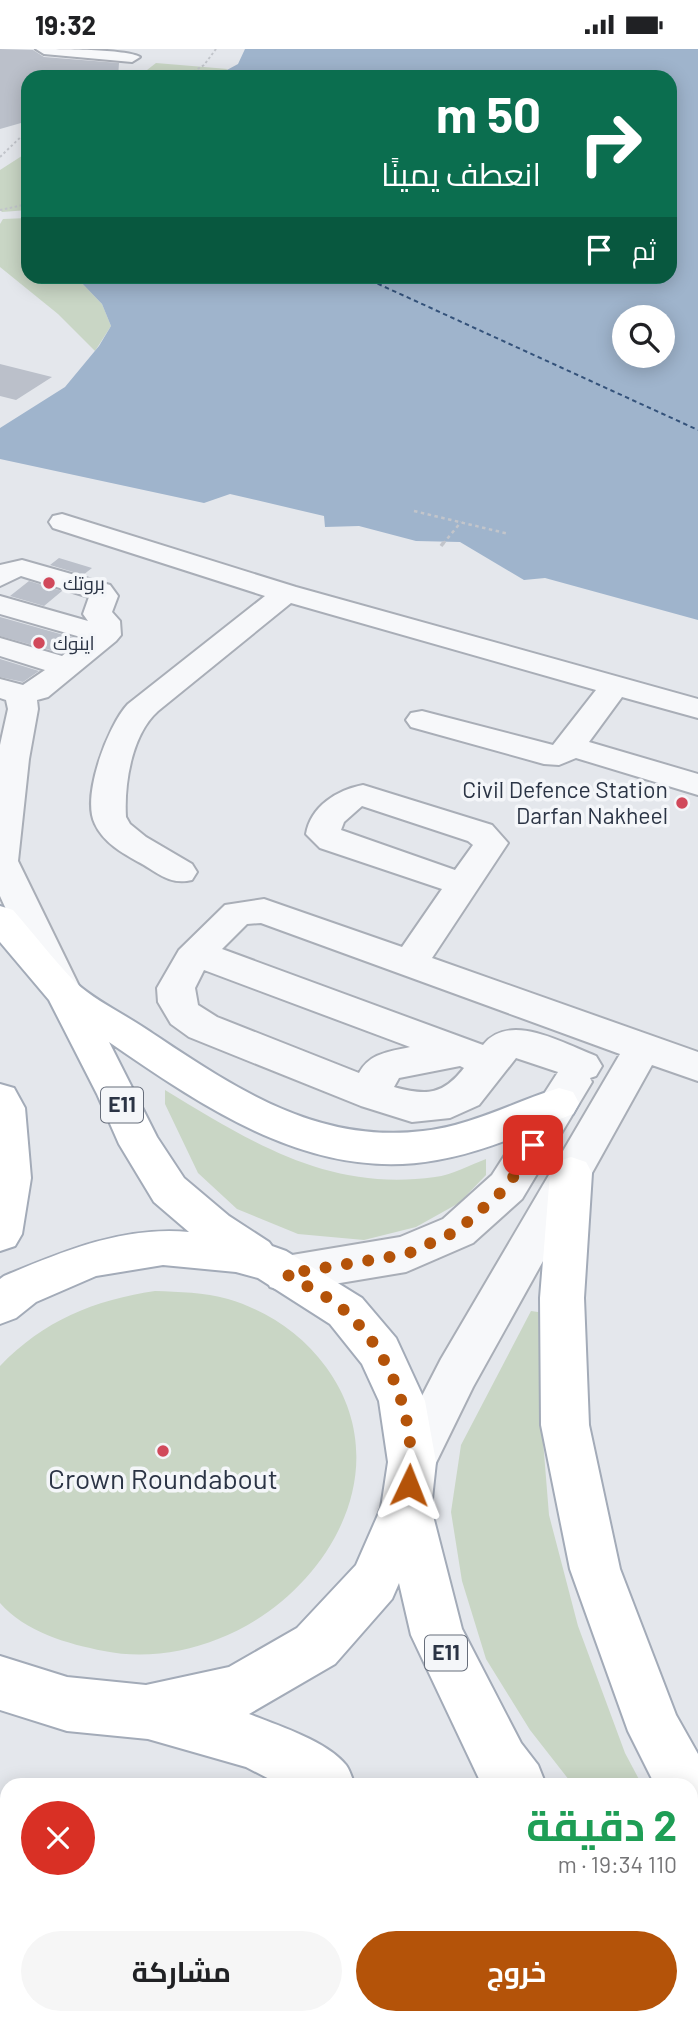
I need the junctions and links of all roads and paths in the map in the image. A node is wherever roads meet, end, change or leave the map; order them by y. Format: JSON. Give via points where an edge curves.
{"nodes":[{"id":1,"x":44,"y":49,"type":"edge"},
{"id":2,"x":216,"y":49,"type":"edge"},
{"id":3,"x":132,"y":57,"type":"dead end"},
{"id":4,"x":196,"y":70,"type":"edge"},
{"id":5,"x":21,"y":136,"type":"edge"},
{"id":6,"x":0,"y":156,"type":"edge"},
{"id":7,"x":21,"y":204,"type":"edge"},
{"id":8,"x":0,"y":209,"type":"edge"},
{"id":9,"x":414,"y":511,"type":"dead end"},
{"id":10,"x":62,"y":522,"type":"dead end"},
{"id":11,"x":461,"y":522,"type":"junction"},
{"id":12,"x":509,"y":534,"type":"dead end"},
{"id":13,"x":441,"y":546,"type":"dead end"},
{"id":14,"x":2,"y":579,"type":"edge"},
{"id":15,"x":286,"y":593,"type":"junction"},
{"id":16,"x":9,"y":627,"type":"edge"},
{"id":17,"x":66,"y":655,"type":"edge"},
{"id":18,"x":0,"y":667,"type":"edge"},
{"id":19,"x":615,"y":686,"type":"junction"},
{"id":20,"x":698,"y":709,"type":"edge"},
{"id":21,"x":422,"y":720,"type":"dead end"},
{"id":22,"x":570,"y":746,"type":"junction"},
{"id":23,"x":698,"y":785,"type":"edge"},
{"id":24,"x":180,"y":872,"type":"dead end"},
{"id":25,"x":465,"y":885,"type":"dead end"},
{"id":26,"x":0,"y":918,"type":"edge"},
{"id":27,"x":199,"y":954,"type":"junction"},
{"id":28,"x":410,"y":963,"type":"junction"},
{"id":29,"x":64,"y":993,"type":"junction"},
{"id":30,"x":643,"y":1047,"type":"junction"},
{"id":31,"x":592,"y":1049,"type":"junction"},
{"id":32,"x":474,"y":1057,"type":"junction"},
{"id":33,"x":698,"y":1067,"type":"edge"},
{"id":34,"x":0,"y":1099,"type":"edge"},
{"id":35,"x":559,"y":1103,"type":"junction"},
{"id":36,"x":571,"y":1173,"type":"junction"},
{"id":37,"x":0,"y":1234,"type":"edge"},
{"id":38,"x":278,"y":1269,"type":"junction"},
{"id":39,"x":0,"y":1305,"type":"edge"},
{"id":40,"x":409,"y":1485,"type":"junction"},
{"id":41,"x":0,"y":1684,"type":"edge"},
{"id":42,"x":146,"y":1712,"type":"junction"},
{"id":43,"x":320,"y":1778,"type":"edge"},
{"id":44,"x":512,"y":1778,"type":"edge"},
{"id":45,"x":681,"y":1778,"type":"edge"}],
"edges":[{"from":1,"to":3,"type":"lane"},
{"from":2,"to":4,"type":"path"},
{"from":5,"to":6,"type":"path"},
{"from":7,"to":8,"type":"path"},
{"from":9,"to":11,"type":"path"},
{"from":10,"to":15,"type":"lane"},
{"from":11,"to":12,"type":"path"},
{"from":11,"to":13,"type":"path"},
{"from":14,"to":17,"type":"lane"},
{"from":15,"to":19,"type":"lane"},
{"from":15,"to":24,"type":"lane","via":[[146,704],[128,726],[108,797],[111,824]]},
{"from":16,"to":17,"type":"lane"},
{"from":16,"to":17,"type":"lane"},
{"from":17,"to":18,"type":"lane"},
{"from":17,"to":29,"type":"lane","via":[[23,709],[1,861]]},
{"from":19,"to":20,"type":"lane"},
{"from":19,"to":22,"type":"lane"},
{"from":21,"to":22,"type":"lane","via":[[552,756]]},
{"from":22,"to":23,"type":"lane"},
{"from":25,"to":28,"type":"lane"},
{"from":26,"to":29,"type":"main road","number":"E11"},
{"from":27,"to":28,"type":"lane","via":[[238,913],[264,911]]},
{"from":27,"to":32,"type":"lane"},
{"from":27,"to":32,"type":"lane","via":[[183,971],[174,992],[175,1002],[190,1021],[375,1097],[375,1077],[388,1066]]},
{"from":28,"to":31,"type":"lane"},
{"from":29,"to":35,"type":"main road","via":[[288,1130],[358,1147],[424,1147]]},
{"from":29,"to":38,"type":"main road","number":"E11","via":[[139,1144],[169,1190],[214,1228]]},
{"from":30,"to":31,"type":"lane"},
{"from":30,"to":33,"type":"lane"},
{"from":30,"to":36,"type":"lane"},
{"from":31,"to":32,"type":"lane","via":[[514,1042]]},
{"from":31,"to":35,"type":"lane"},
{"from":34,"to":37,"type":"main road","via":[[5,1108],[10,1178]]},
{"from":35,"to":38,"type":"lane","via":[[507,1187],[457,1231],[407,1254]]},
{"from":36,"to":40,"type":"lane","via":[[457,1373]]},
{"from":36,"to":45,"type":"main road","via":[[562,1298],[565,1425],[595,1569],[655,1731]]},
{"from":38,"to":39,"type":"main road","via":[[236,1254],[163,1247],[90,1259],[20,1289]]},
{"from":38,"to":40,"type":"main road","via":[[346,1311],[380,1352],[402,1401]]},
{"from":40,"to":42,"type":"main road","via":[[374,1582],[316,1646],[237,1692]]},
{"from":40,"to":44,"type":"main road","number":"E11","via":[[436,1635]]},
{"from":41,"to":42,"type":"main road","via":[[68,1705]]},
{"from":42,"to":43,"type":"main road","via":[[232,1734]]}]}
